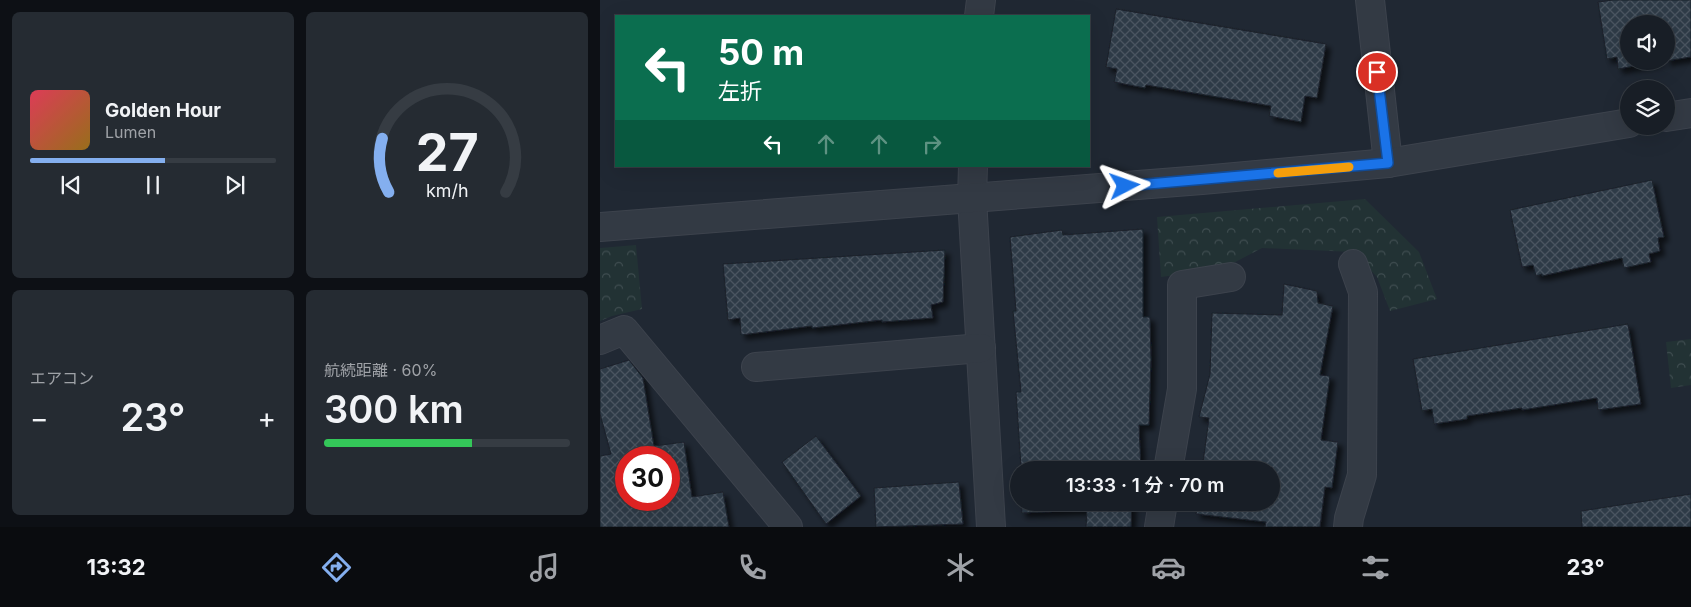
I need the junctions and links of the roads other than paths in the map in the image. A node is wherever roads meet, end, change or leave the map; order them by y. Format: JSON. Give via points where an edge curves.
{"nodes":[{"id":1,"x":981,"y":0,"type":"edge"},
{"id":2,"x":1370,"y":0,"type":"edge"},
{"id":3,"x":979,"y":15,"type":"edge"},
{"id":4,"x":1691,"y":113,"type":"edge"},
{"id":5,"x":1675,"y":116,"type":"edge"},
{"id":6,"x":1620,"y":124,"type":"edge"},
{"id":7,"x":1388,"y":163,"type":"junction"},
{"id":8,"x":973,"y":167,"type":"edge"},
{"id":9,"x":972,"y":198,"type":"junction"},
{"id":10,"x":600,"y":227,"type":"edge"},
{"id":11,"x":1354,"y":264,"type":"dead end"},
{"id":12,"x":1231,"y":277,"type":"dead end"},
{"id":13,"x":600,"y":340,"type":"edge"},
{"id":14,"x":981,"y":348,"type":"junction"},
{"id":15,"x":756,"y":367,"type":"dead end"},
{"id":16,"x":1170,"y":461,"type":"edge"},
{"id":17,"x":1162,"y":511,"type":"edge"},
{"id":18,"x":788,"y":527,"type":"edge"},
{"id":19,"x":991,"y":527,"type":"edge"},
{"id":20,"x":1159,"y":527,"type":"edge"},
{"id":21,"x":1348,"y":527,"type":"edge"}],
"edges":[{"from":1,"to":3,"type":"street"},
{"from":2,"to":7,"type":"street"},
{"from":4,"to":5,"type":"street"},
{"from":6,"to":7,"type":"street"},
{"from":7,"to":9,"type":"street"},
{"from":8,"to":9,"type":"street"},
{"from":9,"to":10,"type":"street"},
{"from":9,"to":14,"type":"street"},
{"from":11,"to":21,"type":"street","via":[[1363,292],[1362,475]]},
{"from":12,"to":16,"type":"street","via":[[1182,285],[1182,389]]},
{"from":13,"to":18,"type":"street","via":[[624,330]]},
{"from":14,"to":15,"type":"street"},
{"from":14,"to":19,"type":"street"},
{"from":17,"to":20,"type":"street"}]}
